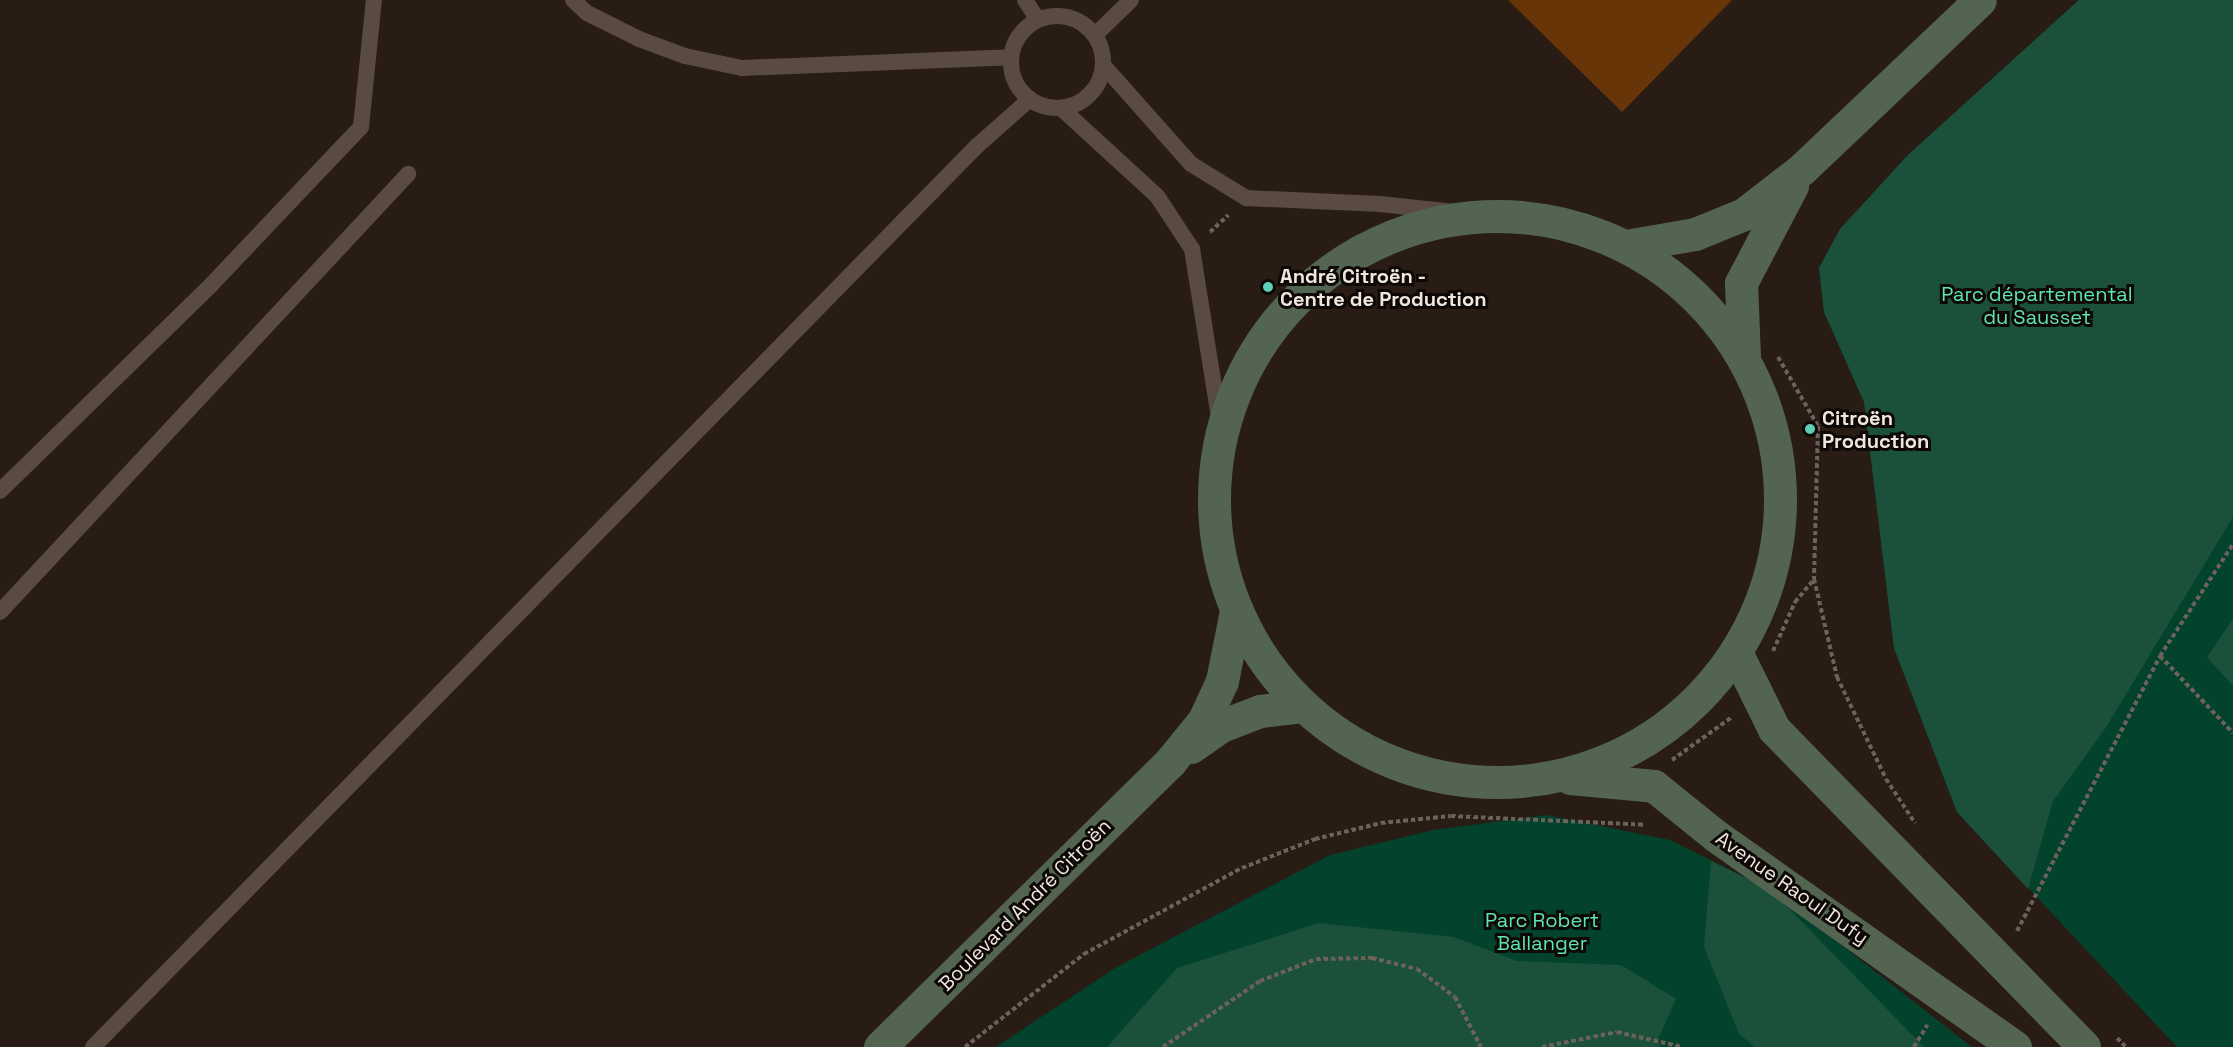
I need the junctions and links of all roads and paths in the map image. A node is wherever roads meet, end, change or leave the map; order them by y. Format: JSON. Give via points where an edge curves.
{"nodes":[{"id":1,"x":374,"y":0,"type":"edge"},
{"id":2,"x":573,"y":0,"type":"edge"},
{"id":3,"x":1025,"y":0,"type":"edge"},
{"id":4,"x":1131,"y":0,"type":"edge"},
{"id":5,"x":1980,"y":0,"type":"edge"},
{"id":6,"x":1038,"y":20,"type":"junction"},
{"id":7,"x":1095,"y":35,"type":"junction"},
{"id":8,"x":1011,"y":57,"type":"junction"},
{"id":9,"x":1104,"y":66,"type":"junction"},
{"id":10,"x":1030,"y":99,"type":"junction"},
{"id":11,"x":1061,"y":108,"type":"junction"},
{"id":12,"x":1802,"y":169,"type":"junction"},
{"id":13,"x":408,"y":174,"type":"dead end"},
{"id":14,"x":1246,"y":198,"type":"junction"},
{"id":15,"x":1481,"y":215,"type":"junction"},
{"id":16,"x":1626,"y":246,"type":"junction"},
{"id":17,"x":1192,"y":249,"type":"junction"},
{"id":18,"x":1744,"y":357,"type":"junction"},
{"id":19,"x":1221,"y":430,"type":"junction"},
{"id":20,"x":0,"y":491,"type":"edge"},
{"id":21,"x":2233,"y":544,"type":"edge"},
{"id":22,"x":1814,"y":579,"type":"dead end"},
{"id":23,"x":1236,"y":611,"type":"junction"},
{"id":24,"x":0,"y":612,"type":"edge"},
{"id":25,"x":1736,"y":652,"type":"junction"},
{"id":26,"x":2160,"y":656,"type":"junction"},
{"id":27,"x":1303,"y":706,"type":"junction"},
{"id":28,"x":2233,"y":733,"type":"edge"},
{"id":29,"x":1170,"y":762,"type":"junction"},
{"id":30,"x":1553,"y":777,"type":"junction"},
{"id":31,"x":1886,"y":779,"type":"dead end"},
{"id":32,"x":1642,"y":824,"type":"dead end"},
{"id":33,"x":2016,"y":932,"type":"dead end"},
{"id":34,"x":1932,"y":1016,"type":"dead end"},
{"id":35,"x":93,"y":1047,"type":"edge"},
{"id":36,"x":880,"y":1047,"type":"edge"},
{"id":37,"x":965,"y":1047,"type":"edge"},
{"id":38,"x":1163,"y":1047,"type":"edge"},
{"id":39,"x":1481,"y":1047,"type":"edge"},
{"id":40,"x":1542,"y":1047,"type":"edge"},
{"id":41,"x":1682,"y":1047,"type":"edge"},
{"id":42,"x":1914,"y":1047,"type":"edge"},
{"id":43,"x":2015,"y":1047,"type":"edge"},
{"id":44,"x":2084,"y":1047,"type":"edge"}],
"edges":[{"from":1,"to":20,"type":"lane","via":[[369,94],[361,127],[210,285]]},
{"from":2,"to":8,"type":"lane","via":[[639,39],[685,56],[742,68]]},
{"from":3,"to":6,"type":"lane"},
{"from":4,"to":7,"type":"lane"},
{"from":5,"to":12,"type":"main road"},
{"from":6,"to":7,"type":"lane","via":[[1070,17]]},
{"from":6,"to":8,"type":"lane","via":[[1020,35]]},
{"from":7,"to":9,"type":"lane"},
{"from":8,"to":10,"type":"lane","via":[[1019,88]]},
{"from":9,"to":11,"type":"lane","via":[[1090,94]]},
{"from":9,"to":14,"type":"lane","via":[[1191,164]]},
{"from":10,"to":11,"type":"lane"},
{"from":10,"to":35,"type":"lane","via":[[977,146]]},
{"from":11,"to":17,"type":"lane","via":[[1157,196]]},
{"from":12,"to":16,"type":"main road","via":[[1744,214],[1695,234]]},
{"from":12,"to":18,"type":"main road","via":[[1741,283]]},
{"from":13,"to":24,"type":"lane"},
{"from":14,"to":15,"type":"lane","via":[[1380,204]]},
{"from":14,"to":17,"type":"path"},
{"from":15,"to":16,"type":"main road","via":[[1555,221]]},
{"from":15,"to":19,"type":"main road","via":[[1394,236],[1366,247],[1316,280],[1268,331],[1242,374]]},
{"from":16,"to":18,"type":"main road","via":[[1672,275],[1712,313]]},
{"from":17,"to":19,"type":"lane"},
{"from":18,"to":25,"type":"main road","via":[[1766,405],[1778,454],[1782,506],[1775,557],[1760,607]]},
{"from":19,"to":23,"type":"main road","via":[[1213,491],[1218,552]]},
{"from":21,"to":26,"type":"path"},
{"from":22,"to":31,"type":"path","via":[[1837,677]]},
{"from":23,"to":27,"type":"main road","via":[[1264,662]]},
{"from":23,"to":29,"type":"main road","name":"Boulevard André Citroën","via":[[1222,681],[1204,720]]},
{"from":25,"to":30,"type":"main road","via":[[1701,696],[1658,733],[1607,760]]},
{"from":25,"to":44,"type":"main road","via":[[1774,729]]},
{"from":26,"to":28,"type":"path"},
{"from":26,"to":33,"type":"path"},
{"from":27,"to":29,"type":"main road","name":"Boulevard André Citroën","via":[[1260,711],[1221,726]]},
{"from":27,"to":30,"type":"main road","via":[[1346,739],[1394,763],[1446,777],[1489,781]]},
{"from":29,"to":36,"type":"main road","name":"Boulevard André Citroën"},
{"from":30,"to":43,"type":"main road","name":"Avenue Raoul Dufy","via":[[1654,786],[1716,836]]},
{"from":32,"to":37,"type":"path","via":[[1451,816],[1381,823],[1316,839],[1242,868],[1084,954]]},
{"from":34,"to":42,"type":"path"},
{"from":38,"to":39,"type":"path","via":[[1260,981],[1316,959],[1372,958],[1417,969],[1455,997]]},
{"from":40,"to":41,"type":"path","via":[[1571,1037],[1617,1032]]}]}
